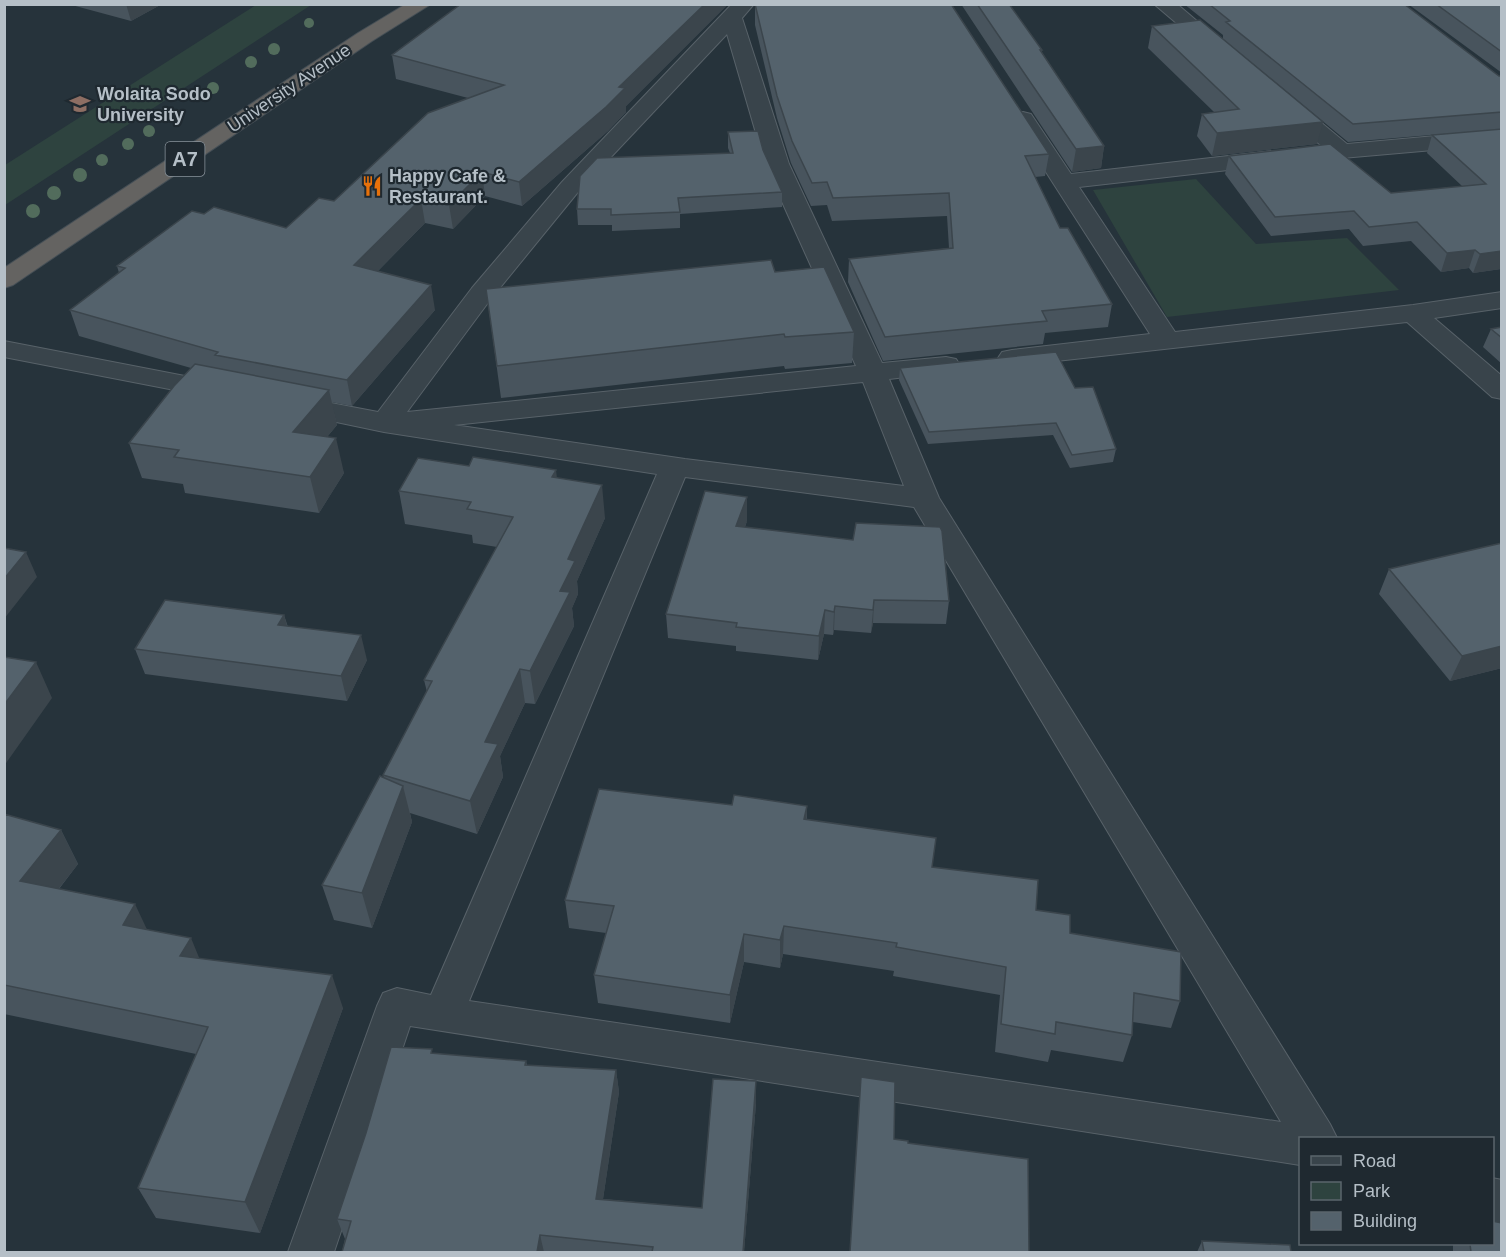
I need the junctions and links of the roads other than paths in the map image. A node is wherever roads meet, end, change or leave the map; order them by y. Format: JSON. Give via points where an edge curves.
{"nodes":[{"id":1,"x":400,"y":4,"type":"edge"},
{"id":2,"x":421,"y":4,"type":"edge"},
{"id":3,"x":1164,"y":4,"type":"edge"},
{"id":4,"x":744,"y":13,"type":"edge"},
{"id":5,"x":365,"y":37,"type":"junction"},
{"id":6,"x":1235,"y":63,"type":"edge"},
{"id":7,"x":1271,"y":92,"type":"edge"},
{"id":8,"x":1013,"y":103,"type":"edge"},
{"id":9,"x":1502,"y":137,"type":"edge"},
{"id":10,"x":1342,"y":150,"type":"junction"},
{"id":11,"x":1065,"y":182,"type":"junction"},
{"id":12,"x":4,"y":280,"type":"edge"},
{"id":13,"x":1502,"y":300,"type":"edge"},
{"id":14,"x":1413,"y":313,"type":"junction"},
{"id":15,"x":1168,"y":342,"type":"junction"},
{"id":16,"x":4,"y":349,"type":"edge"},
{"id":17,"x":873,"y":373,"type":"junction"},
{"id":18,"x":1502,"y":391,"type":"edge"},
{"id":19,"x":384,"y":423,"type":"junction"},
{"id":20,"x":674,"y":468,"type":"junction"},
{"id":21,"x":924,"y":498,"type":"junction"},
{"id":22,"x":444,"y":1015,"type":"junction"},
{"id":23,"x":1314,"y":1137,"type":"edge"},
{"id":24,"x":1299,"y":1145,"type":"edge"},
{"id":25,"x":311,"y":1252,"type":"edge"}],
"edges":[{"from":1,"to":5,"type":"highway","name":"University Avenue","number":"A7"},
{"from":2,"to":5,"type":"highway","name":"University Avenue","number":"A7"},
{"from":3,"to":6,"type":"street"},
{"from":4,"to":17,"type":"street","via":[[777,164]]},
{"from":4,"to":19,"type":"street","via":[[570,187],[481,294]]},
{"from":5,"to":12,"type":"highway","name":"University Avenue","number":"A7"},
{"from":7,"to":10,"type":"street"},
{"from":8,"to":11,"type":"street"},
{"from":9,"to":10,"type":"street"},
{"from":10,"to":11,"type":"street"},
{"from":11,"to":15,"type":"street"},
{"from":13,"to":14,"type":"street"},
{"from":14,"to":15,"type":"street"},
{"from":14,"to":18,"type":"street"},
{"from":15,"to":17,"type":"street"},
{"from":16,"to":19,"type":"street"},
{"from":17,"to":19,"type":"street"},
{"from":17,"to":21,"type":"street"},
{"from":19,"to":20,"type":"street"},
{"from":20,"to":21,"type":"street"},
{"from":20,"to":22,"type":"street"},
{"from":21,"to":23,"type":"street"},
{"from":22,"to":24,"type":"street"},
{"from":22,"to":25,"type":"street","via":[[397,1006]]}]}
